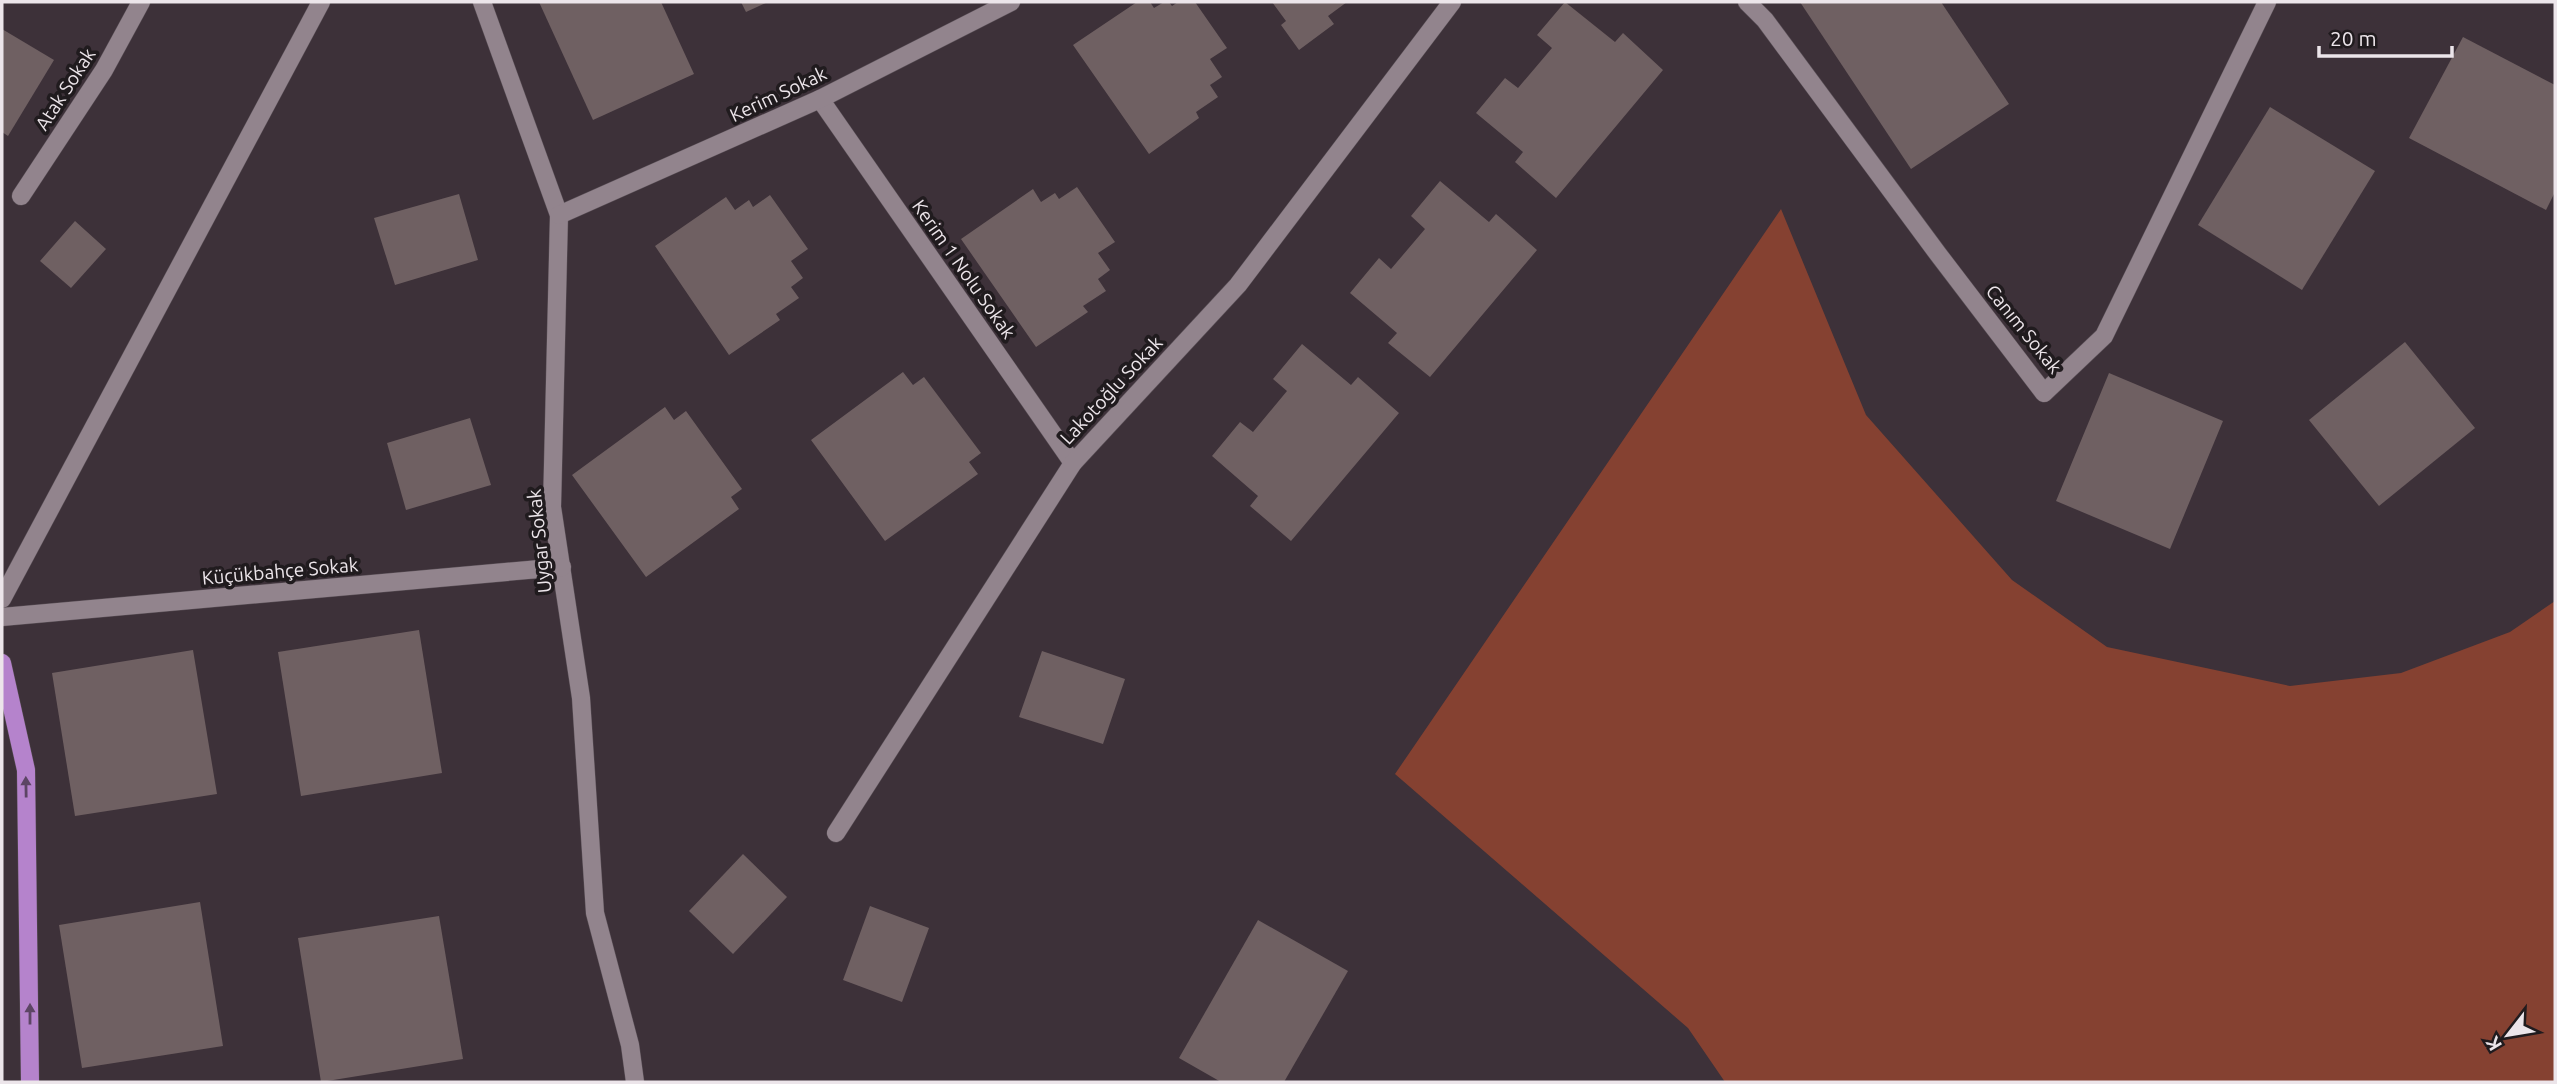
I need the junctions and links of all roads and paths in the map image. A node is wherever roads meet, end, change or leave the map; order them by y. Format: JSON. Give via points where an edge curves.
{"nodes":[{"id":1,"x":141,"y":2,"type":"edge"},
{"id":2,"x":321,"y":2,"type":"edge"},
{"id":3,"x":482,"y":2,"type":"edge"},
{"id":4,"x":1011,"y":2,"type":"edge"},
{"id":5,"x":1452,"y":2,"type":"edge"},
{"id":6,"x":1748,"y":2,"type":"edge"},
{"id":7,"x":2267,"y":2,"type":"edge"},
{"id":8,"x":820,"y":99,"type":"junction"},
{"id":9,"x":21,"y":196,"type":"dead end"},
{"id":10,"x":559,"y":215,"type":"junction"},
{"id":11,"x":1073,"y":463,"type":"junction"},
{"id":12,"x":562,"y":567,"type":"junction"},
{"id":13,"x":2,"y":599,"type":"edge"},
{"id":14,"x":2,"y":617,"type":"edge"},
{"id":15,"x":2,"y":663,"type":"edge"},
{"id":16,"x":836,"y":833,"type":"dead end"},
{"id":17,"x":30,"y":1082,"type":"edge"},
{"id":18,"x":635,"y":1082,"type":"edge"}],
"edges":[{"from":1,"to":9,"type":"street","name":"Atak Sokak","via":[[104,70]]},
{"from":2,"to":13,"type":"street"},
{"from":3,"to":10,"type":"street","name":"Uygar Sokak"},
{"from":4,"to":8,"type":"street","name":"Kerim Sokak"},
{"from":5,"to":11,"type":"street","name":"Lakotoğlu Sokak","via":[[1238,285]]},
{"from":6,"to":7,"type":"street","name":"Canım Sokak","via":[[2044,393],[2104,336]]},
{"from":8,"to":10,"type":"street","name":"Kerim Sokak"},
{"from":8,"to":11,"type":"street","name":"Kerim 1 Nolu Sokak"},
{"from":10,"to":12,"type":"street","name":"Uygar Sokak","via":[[552,507]]},
{"from":11,"to":16,"type":"street","name":"Lakotoğlu Sokak"},
{"from":12,"to":14,"type":"street","name":"Küçükbahçe Sokak"},
{"from":12,"to":18,"type":"street","name":"Uygar Sokak","via":[[581,698],[595,913],[630,1045]]},
{"from":17,"to":15,"type":"main road","one_way":true,"via":[[26,770]]}]}
